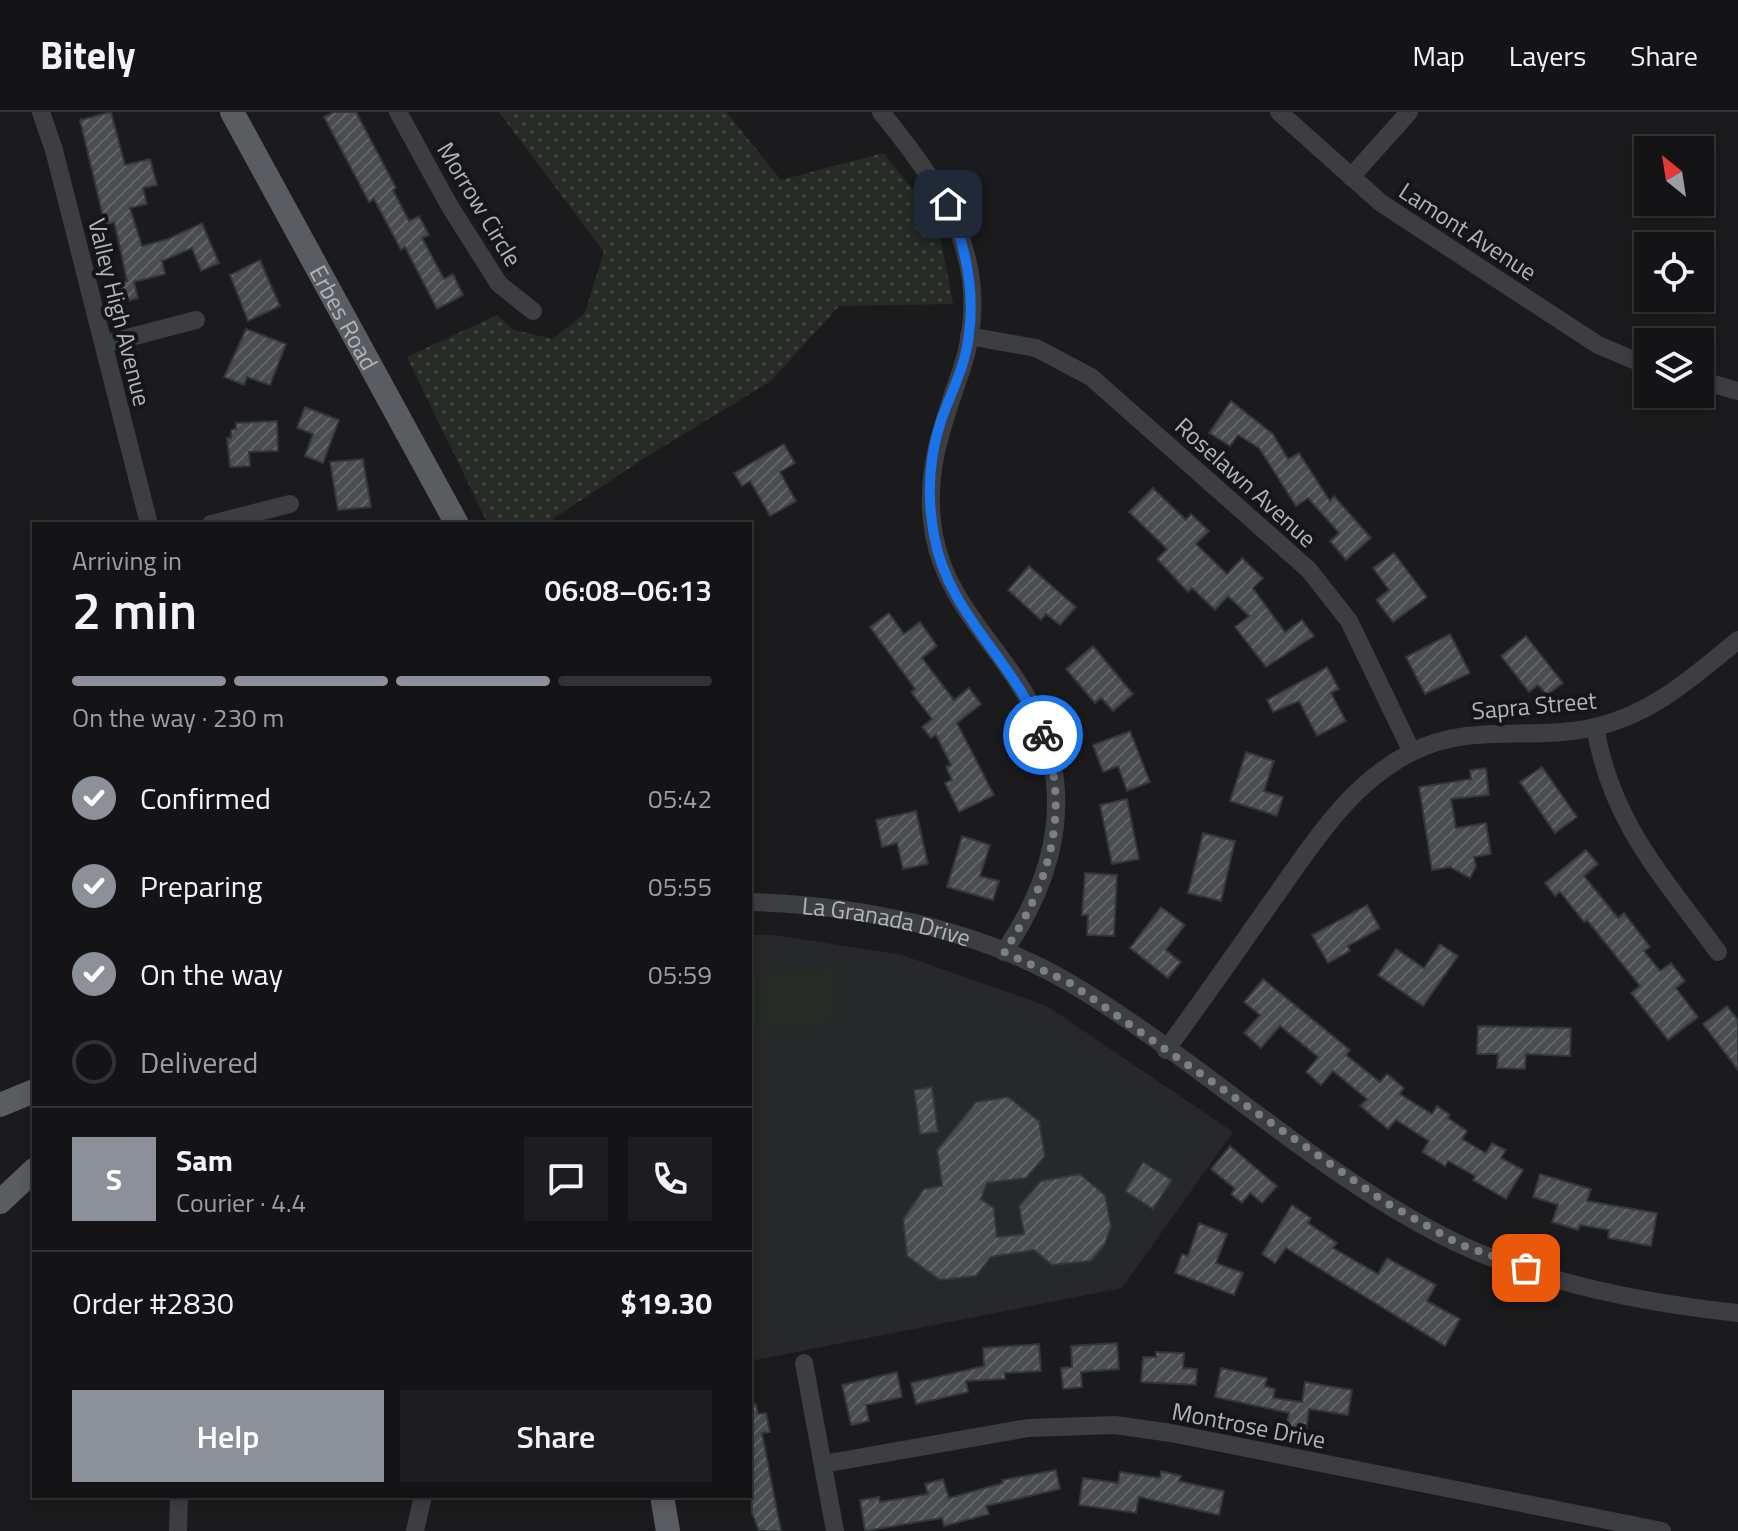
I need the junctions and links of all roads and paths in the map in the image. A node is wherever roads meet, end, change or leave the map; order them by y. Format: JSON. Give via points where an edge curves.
{"nodes":[{"id":1,"x":41,"y":112,"type":"edge"},
{"id":2,"x":232,"y":112,"type":"edge"},
{"id":3,"x":398,"y":112,"type":"edge"},
{"id":4,"x":881,"y":112,"type":"edge"},
{"id":5,"x":1279,"y":112,"type":"edge"},
{"id":6,"x":1409,"y":112,"type":"edge"},
{"id":7,"x":1351,"y":177,"type":"junction"},
{"id":8,"x":533,"y":311,"type":"dead end"},
{"id":9,"x":196,"y":320,"type":"dead end"},
{"id":10,"x":969,"y":336,"type":"junction"},
{"id":11,"x":104,"y":344,"type":"junction"},
{"id":12,"x":1634,"y":360,"type":"edge"},
{"id":13,"x":1714,"y":384,"type":"edge"},
{"id":14,"x":1738,"y":391,"type":"edge"},
{"id":15,"x":290,"y":504,"type":"dead end"},
{"id":16,"x":148,"y":522,"type":"edge"},
{"id":17,"x":219,"y":522,"type":"edge"},
{"id":18,"x":456,"y":522,"type":"edge"},
{"id":19,"x":1738,"y":640,"type":"edge"},
{"id":20,"x":1595,"y":727,"type":"junction"},
{"id":21,"x":1412,"y":752,"type":"junction"},
{"id":22,"x":752,"y":902,"type":"edge"},
{"id":23,"x":1004,"y":952,"type":"junction"},
{"id":24,"x":1718,"y":952,"type":"dead end"},
{"id":25,"x":1166,"y":1050,"type":"junction"},
{"id":26,"x":32,"y":1092,"type":"edge"},
{"id":27,"x":0,"y":1105,"type":"edge"},
{"id":28,"x":32,"y":1172,"type":"edge"},
{"id":29,"x":0,"y":1202,"type":"edge"},
{"id":30,"x":1738,"y":1313,"type":"edge"},
{"id":31,"x":804,"y":1363,"type":"dead end"},
{"id":32,"x":823,"y":1464,"type":"junction"},
{"id":33,"x":179,"y":1498,"type":"edge"},
{"id":34,"x":423,"y":1498,"type":"edge"},
{"id":35,"x":662,"y":1498,"type":"edge"},
{"id":36,"x":178,"y":1531,"type":"edge"},
{"id":37,"x":415,"y":1531,"type":"edge"},
{"id":38,"x":668,"y":1531,"type":"edge"},
{"id":39,"x":835,"y":1531,"type":"edge"},
{"id":40,"x":1662,"y":1531,"type":"edge"}],
"edges":[{"from":1,"to":11,"type":"street","name":"Valley High Avenue"},
{"from":2,"to":18,"type":"main road","name":"Erbes Road"},
{"from":3,"to":8,"type":"street","name":"Morrow Circle","via":[[499,284]]},
{"from":4,"to":10,"type":"street","via":[[926,168],[957,225],[968,264]]},
{"from":5,"to":7,"type":"street","name":"Lamont Avenue"},
{"from":6,"to":7,"type":"street"},
{"from":7,"to":12,"type":"street","name":"Lamont Avenue","via":[[1381,203],[1598,345]]},
{"from":9,"to":11,"type":"street"},
{"from":10,"to":21,"type":"street","name":"Roselawn Avenue","via":[[1036,348],[1091,377],[1309,570],[1349,621]]},
{"from":10,"to":23,"type":"street","via":[[933,452],[929,496],[934,536],[959,604],[1035,712],[1049,749],[1056,793],[1046,878]]},
{"from":11,"to":16,"type":"street","name":"Valley High Avenue"},
{"from":13,"to":14,"type":"street"},
{"from":15,"to":17,"type":"street"},
{"from":19,"to":20,"type":"street","name":"Sapra Street","via":[[1668,697]]},
{"from":20,"to":21,"type":"street","name":"Sapra Street","via":[[1478,733]]},
{"from":20,"to":24,"type":"street","via":[[1602,771],[1620,815]]},
{"from":21,"to":25,"type":"street","name":"Sapra Street","via":[[1372,776],[1335,811]]},
{"from":22,"to":23,"type":"street","name":"La Granada Drive","via":[[893,918]]},
{"from":23,"to":25,"type":"street","name":"La Granada Drive","via":[[1070,983]]},
{"from":25,"to":30,"type":"street","name":"La Granada Drive","via":[[1385,1202],[1459,1244],[1595,1290]]},
{"from":26,"to":27,"type":"main road"},
{"from":28,"to":29,"type":"main road"},
{"from":31,"to":32,"type":"street"},
{"from":32,"to":39,"type":"street"},
{"from":32,"to":40,"type":"street","name":"Montrose Drive","via":[[1028,1428],[1115,1425]]},
{"from":33,"to":36,"type":"street"},
{"from":34,"to":37,"type":"street"},
{"from":35,"to":38,"type":"main road"}]}
